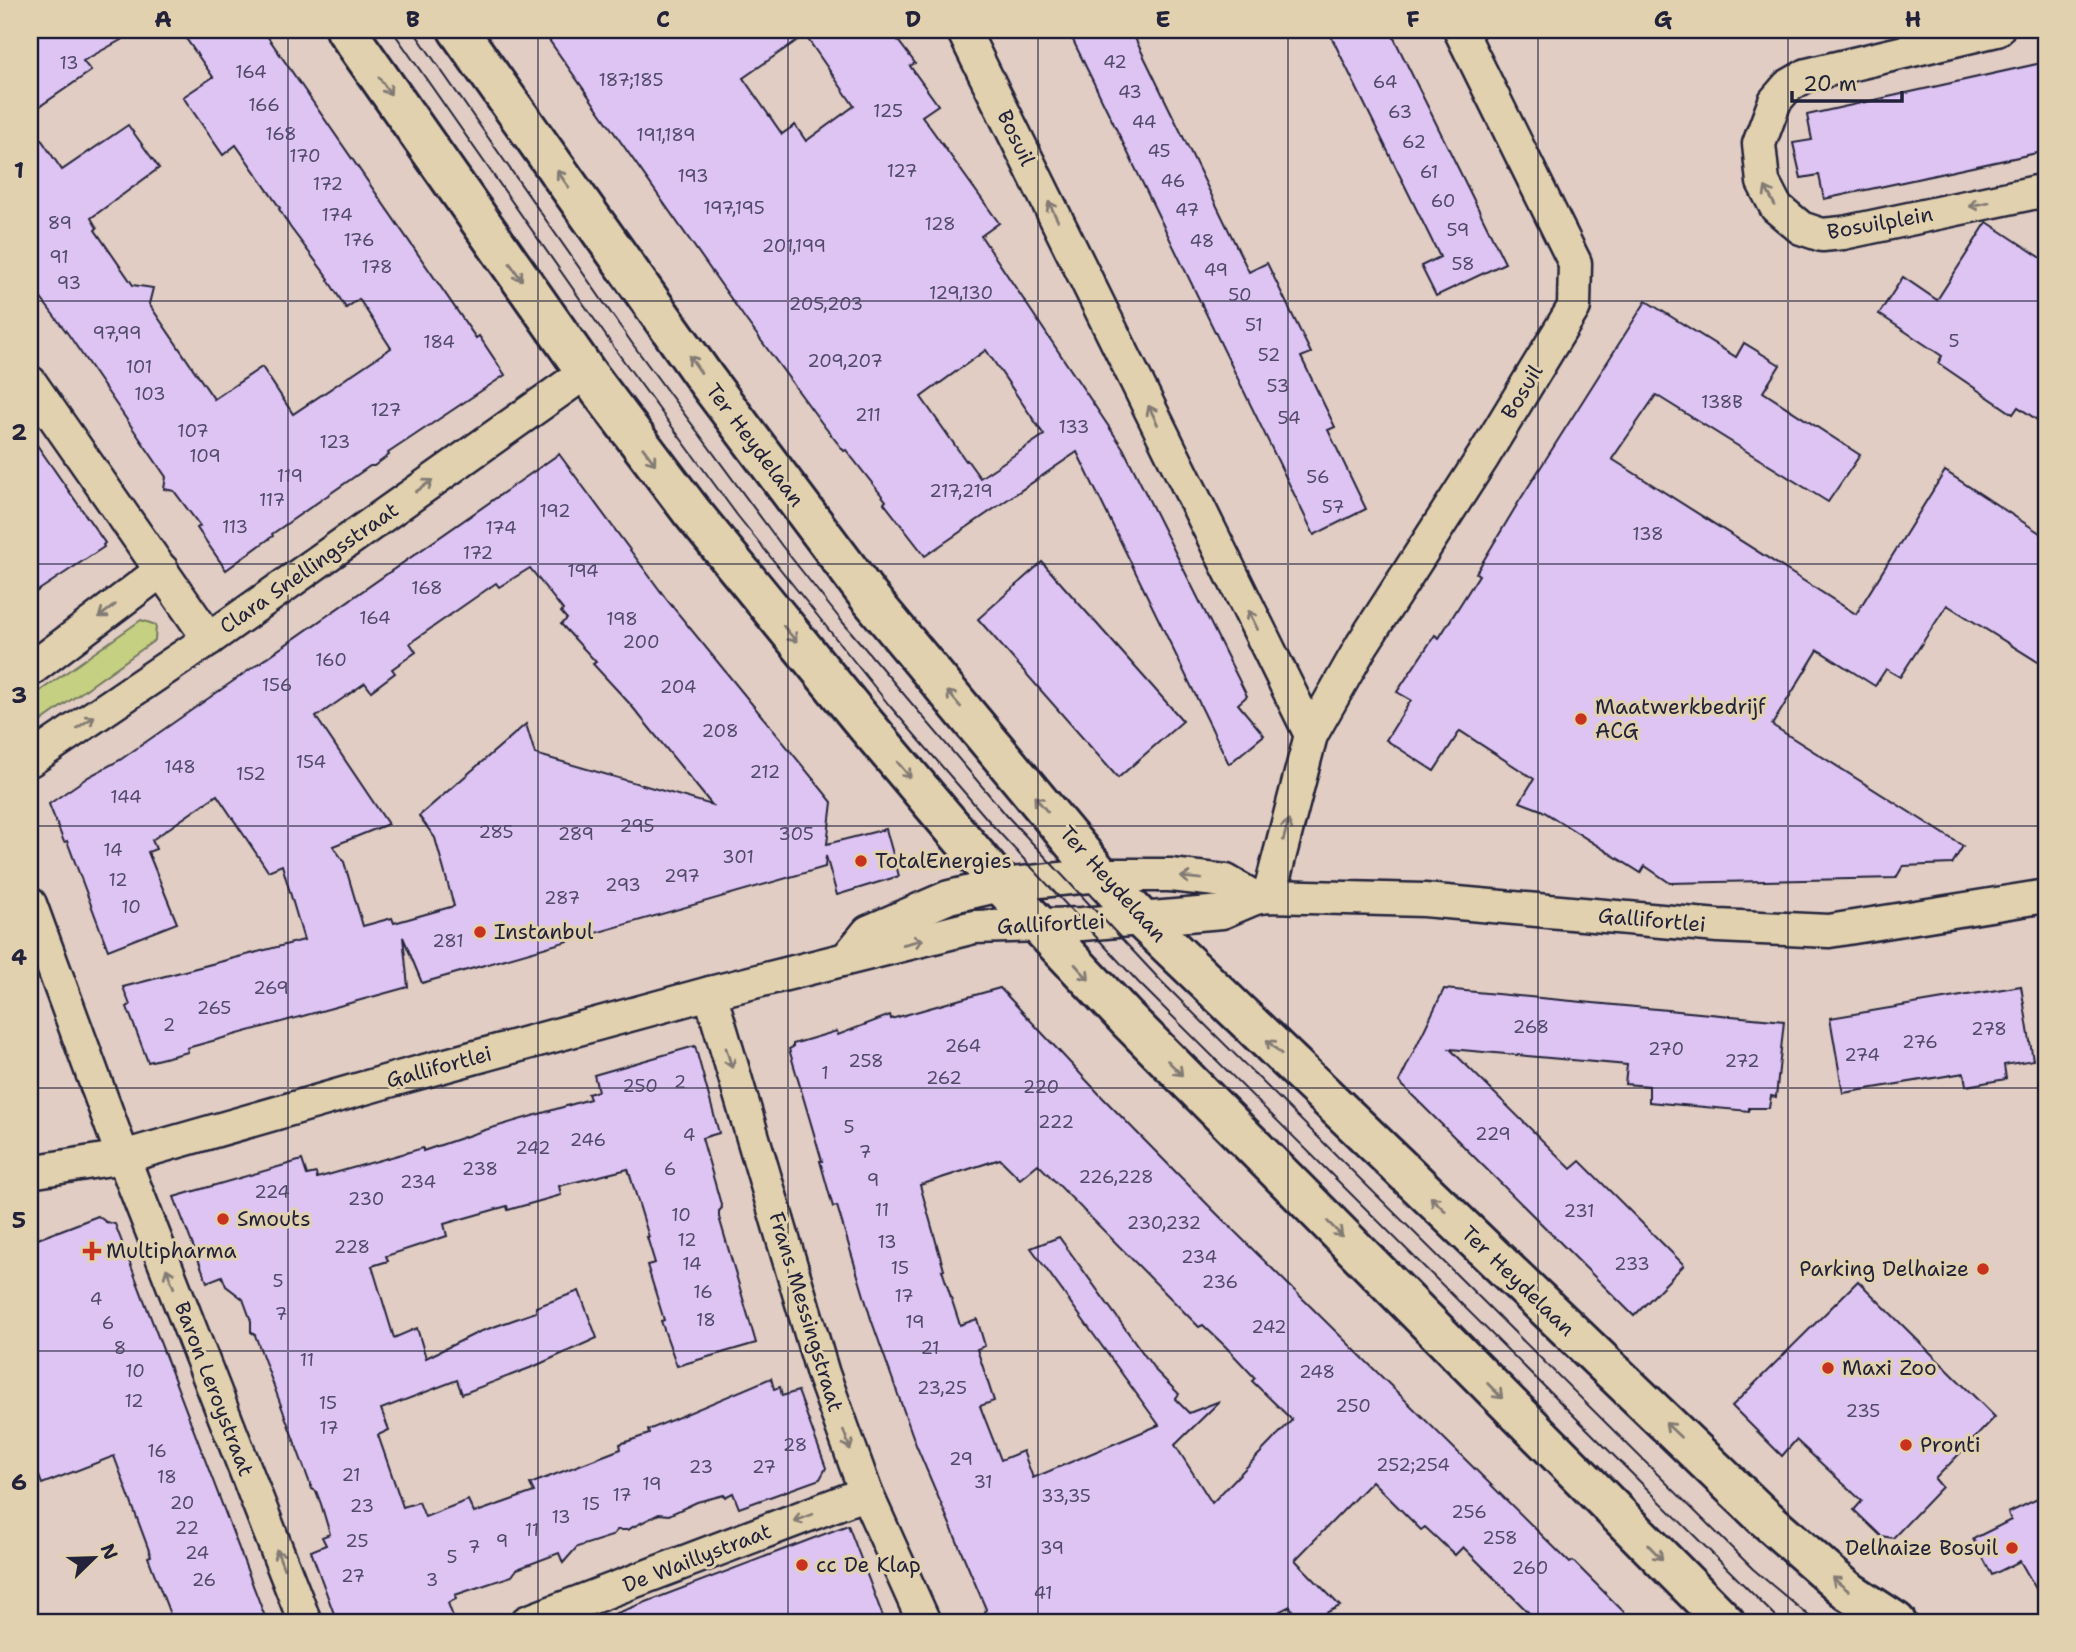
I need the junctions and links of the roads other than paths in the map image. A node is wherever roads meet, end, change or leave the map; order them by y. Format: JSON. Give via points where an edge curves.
{"nodes":[{"id":1,"x":346,"y":30,"type":"edge"},
{"id":2,"x":458,"y":30,"type":"edge"},
{"id":3,"x":964,"y":30,"type":"edge"},
{"id":4,"x":1460,"y":30,"type":"edge"},
{"id":5,"x":1997,"y":30,"type":"edge"},
{"id":6,"x":2046,"y":190,"type":"edge"},
{"id":7,"x":586,"y":372,"type":"junction"},
{"id":8,"x":30,"y":382,"type":"edge"},
{"id":9,"x":162,"y":570,"type":"junction"},
{"id":10,"x":209,"y":639,"type":"junction"},
{"id":11,"x":30,"y":670,"type":"edge"},
{"id":12,"x":1311,"y":735,"type":"junction"},
{"id":13,"x":30,"y":760,"type":"edge"},
{"id":14,"x":1100,"y":875,"type":"junction"},
{"id":15,"x":1001,"y":885,"type":"junction"},
{"id":16,"x":2046,"y":896,"type":"edge"},
{"id":17,"x":1262,"y":897,"type":"junction"},
{"id":18,"x":30,"y":904,"type":"edge"},
{"id":19,"x":1140,"y":918,"type":"junction"},
{"id":20,"x":1039,"y":924,"type":"junction"},
{"id":21,"x":847,"y":958,"type":"junction"},
{"id":22,"x":710,"y":993,"type":"junction"},
{"id":23,"x":123,"y":1157,"type":"junction"},
{"id":24,"x":30,"y":1172,"type":"edge"},
{"id":25,"x":866,"y":1493,"type":"junction"},
{"id":26,"x":305,"y":1622,"type":"edge"},
{"id":27,"x":527,"y":1622,"type":"edge"},
{"id":28,"x":924,"y":1622,"type":"edge"},
{"id":29,"x":1725,"y":1622,"type":"edge"},
{"id":30,"x":1896,"y":1622,"type":"edge"}],
"edges":[{"from":1,"to":7,"type":"street","one_way":true},
{"from":14,"to":2,"type":"street","name":"Ter Heydelaan","one_way":true,"via":[[862,587],[708,381]]},
{"from":12,"to":3,"type":"street","name":"Bosuil","one_way":true},
{"from":4,"to":12,"type":"street","name":"Bosuil","via":[[1575,263],[1574,307],[1362,645]]},
{"from":6,"to":5,"type":"street","name":"Bosuilplein","one_way":true,"via":[[1822,235],[1801,228],[1776,207],[1763,182],[1759,144],[1775,101],[1787,86],[1807,75]]},
{"from":10,"to":7,"type":"street","name":"Clara Snellingsstraat","one_way":true},
{"from":7,"to":15,"type":"street","one_way":true,"via":[[733,566]]},
{"from":8,"to":9,"type":"street"},
{"from":9,"to":10,"type":"street"},
{"from":9,"to":11,"type":"street","one_way":true},
{"from":13,"to":10,"type":"street","name":"Clara Snellingsstraat","one_way":true},
{"from":17,"to":12,"type":"street","name":"Bosuil","one_way":true},
{"from":14,"to":15,"type":"street","name":"Gallifortlei"},
{"from":17,"to":14,"type":"street","name":"Gallifortlei","one_way":true,"via":[[1226,881]]},
{"from":14,"to":19,"type":"street","name":"Ter Heydelaan"},
{"from":15,"to":20,"type":"street"},
{"from":15,"to":21,"type":"street","name":"Gallifortlei","via":[[949,897],[879,926],[868,932]]},
{"from":16,"to":17,"type":"street","name":"Gallifortlei","via":[[1829,931],[1424,900]]},
{"from":17,"to":19,"type":"street","name":"Gallifortlei","via":[[1222,912]]},
{"from":18,"to":23,"type":"street","name":"Baron Leroystraat"},
{"from":19,"to":20,"type":"street","name":"Gallifortlei"},
{"from":30,"to":19,"type":"street","name":"Ter Heydelaan","one_way":true,"via":[[1847,1590],[1772,1524]]},
{"from":21,"to":20,"type":"street","name":"Gallifortlei","one_way":true,"via":[[974,927]]},
{"from":20,"to":29,"type":"street","one_way":true,"via":[[1127,1019]]},
{"from":21,"to":22,"type":"street","name":"Gallifortlei"},
{"from":22,"to":23,"type":"street","name":"Gallifortlei"},
{"from":22,"to":25,"type":"street","name":"Frans Messingstraat","one_way":true,"via":[[823,1374]]},
{"from":23,"to":24,"type":"street","name":"Gallifortlei"},
{"from":26,"to":23,"type":"street","name":"Baron Leroystraat","one_way":true},
{"from":25,"to":27,"type":"street","name":"De Waillystraat","one_way":true},
{"from":25,"to":28,"type":"street","name":"Frans Messingstraat"}]}
